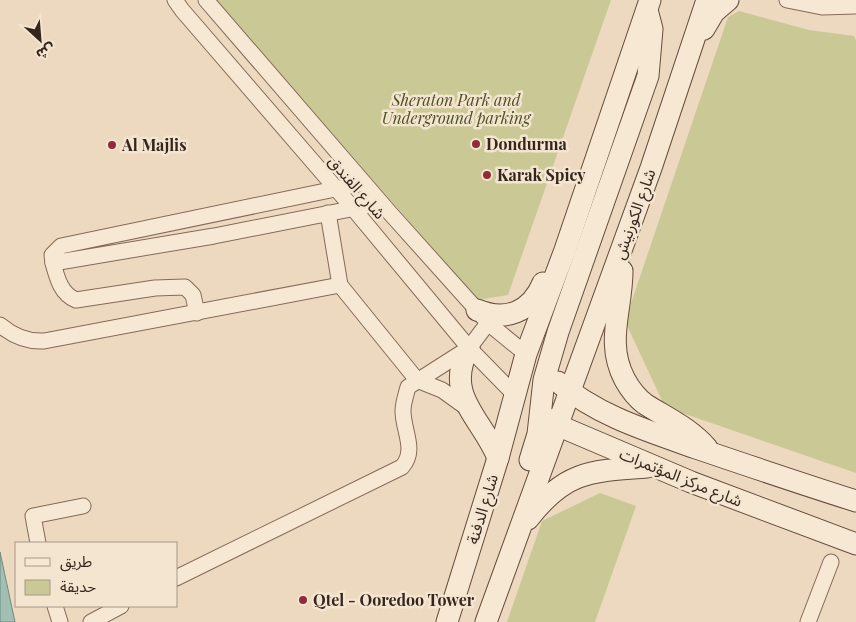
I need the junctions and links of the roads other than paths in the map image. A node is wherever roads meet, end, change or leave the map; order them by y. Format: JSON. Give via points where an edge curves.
{"nodes":[{"id":1,"x":176,"y":0,"type":"edge"},
{"id":2,"x":206,"y":0,"type":"edge"},
{"id":3,"x":707,"y":0,"type":"edge"},
{"id":4,"x":728,"y":0,"type":"edge"},
{"id":5,"x":786,"y":0,"type":"edge"},
{"id":6,"x":648,"y":4,"type":"edge"},
{"id":7,"x":856,"y":6,"type":"edge"},
{"id":8,"x":685,"y":61,"type":"junction"},
{"id":9,"x":364,"y":183,"type":"junction"},
{"id":10,"x":336,"y":189,"type":"junction"},
{"id":11,"x":381,"y":203,"type":"junction"},
{"id":12,"x":352,"y":208,"type":"junction"},
{"id":13,"x":328,"y":213,"type":"junction"},
{"id":14,"x":566,"y":250,"type":"junction"},
{"id":15,"x":621,"y":251,"type":"junction"},
{"id":16,"x":53,"y":264,"type":"junction"},
{"id":17,"x":340,"y":285,"type":"junction"},
{"id":18,"x":197,"y":313,"type":"junction"},
{"id":19,"x":482,"y":317,"type":"junction"},
{"id":20,"x":0,"y":324,"type":"edge"},
{"id":21,"x":469,"y":348,"type":"junction"},
{"id":22,"x":526,"y":354,"type":"junction"},
{"id":23,"x":546,"y":372,"type":"junction"},
{"id":24,"x":417,"y":380,"type":"junction"},
{"id":25,"x":569,"y":391,"type":"junction"},
{"id":26,"x":515,"y":395,"type":"junction"},
{"id":27,"x":470,"y":411,"type":"junction"},
{"id":28,"x":548,"y":420,"type":"junction"},
{"id":29,"x":712,"y":453,"type":"junction"},
{"id":30,"x":498,"y":458,"type":"junction"},
{"id":31,"x":652,"y":467,"type":"junction"},
{"id":32,"x":856,"y":501,"type":"edge"},
{"id":33,"x":83,"y":506,"type":"dead end"},
{"id":34,"x":517,"y":533,"type":"junction"},
{"id":35,"x":38,"y":542,"type":"edge"},
{"id":36,"x":856,"y":544,"type":"edge"},
{"id":37,"x":831,"y":562,"type":"dead end"},
{"id":38,"x":178,"y":577,"type":"edge"},
{"id":39,"x":55,"y":607,"type":"edge"},
{"id":40,"x":119,"y":607,"type":"edge"},
{"id":41,"x":60,"y":622,"type":"edge"},
{"id":42,"x":91,"y":622,"type":"edge"},
{"id":43,"x":447,"y":622,"type":"edge"},
{"id":44,"x":472,"y":622,"type":"edge"},
{"id":45,"x":486,"y":622,"type":"edge"},
{"id":46,"x":808,"y":622,"type":"edge"}],
"edges":[{"from":1,"to":10,"type":"street","name":"شارع الفندق"},
{"from":2,"to":9,"type":"street","name":"شارع الفندق"},
{"from":3,"to":8,"type":"main road","name":"شارع الكورنيش"},
{"from":4,"to":8,"type":"main road","via":[[714,12]]},
{"from":5,"to":7,"type":"street","via":[[822,6]]},
{"from":6,"to":14,"type":"main road"},
{"from":6,"to":23,"type":"main road","via":[[652,50],[644,95]]},
{"from":8,"to":15,"type":"main road","name":"شارع الكورنيش"},
{"from":9,"to":10,"type":"street"},
{"from":9,"to":11,"type":"street","name":"شارع الفندق"},
{"from":10,"to":12,"type":"street","name":"شارع الفندق"},
{"from":10,"to":16,"type":"street","via":[[61,246],[52,255]]},
{"from":11,"to":12,"type":"street"},
{"from":11,"to":19,"type":"street","name":"شارع الفندق"},
{"from":12,"to":13,"type":"street"},
{"from":12,"to":21,"type":"street","name":"شارع الفندق"},
{"from":13,"to":16,"type":"street"},
{"from":13,"to":17,"type":"street"},
{"from":14,"to":19,"type":"main road","via":[[553,264],[536,298],[524,309],[506,316]]},
{"from":14,"to":22,"type":"main road"},
{"from":15,"to":25,"type":"main road","name":"شارع الكورنيش"},
{"from":15,"to":29,"type":"main road","via":[[622,279],[614,327],[614,350],[622,374],[642,402],[684,427]]},
{"from":16,"to":18,"type":"street","via":[[61,288],[76,300],[184,287],[194,295]]},
{"from":17,"to":18,"type":"street"},
{"from":17,"to":24,"type":"street"},
{"from":18,"to":20,"type":"street","via":[[33,342],[20,338]]},
{"from":19,"to":21,"type":"street"},
{"from":19,"to":22,"type":"street","name":"شارع الفندق"},
{"from":21,"to":24,"type":"street"},
{"from":21,"to":26,"type":"street","name":"شارع الفندق"},
{"from":21,"to":27,"type":"main road","via":[[461,363],[459,377]]},
{"from":22,"to":23,"type":"main road","name":"شارع مركز المؤتمرات"},
{"from":22,"to":26,"type":"main road"},
{"from":23,"to":25,"type":"main road","name":"شارع مركز المؤتمرات"},
{"from":23,"to":28,"type":"main road"},
{"from":24,"to":27,"type":"street","via":[[451,394]]},
{"from":24,"to":38,"type":"street","via":[[408,387],[405,397],[403,411],[410,448],[402,468]]},
{"from":25,"to":28,"type":"main road","name":"شارع الكورنيش"},
{"from":25,"to":29,"type":"main road","name":"شارع مركز المؤتمرات","via":[[624,422]]},
{"from":26,"to":28,"type":"main road","name":"شارع مركز المؤتمرات"},
{"from":26,"to":30,"type":"main road","name":"شارع الدفنة"},
{"from":27,"to":30,"type":"main road"},
{"from":28,"to":31,"type":"main road","name":"شارع مركز المؤتمرات"},
{"from":28,"to":34,"type":"main road"},
{"from":28,"to":44,"type":"main road","via":[[536,444]]},
{"from":29,"to":32,"type":"main road","name":"شارع مركز المؤتمرات","via":[[758,471]]},
{"from":30,"to":43,"type":"main road","name":"شارع الدفنة"},
{"from":31,"to":34,"type":"main road","via":[[588,473],[572,478],[547,496]]},
{"from":31,"to":36,"type":"main road","name":"شارع مركز المؤتمرات"},
{"from":33,"to":35,"type":"street","via":[[33,516]]},
{"from":34,"to":45,"type":"main road"},
{"from":37,"to":46,"type":"street"},
{"from":39,"to":41,"type":"street"},
{"from":40,"to":42,"type":"street"}]}
